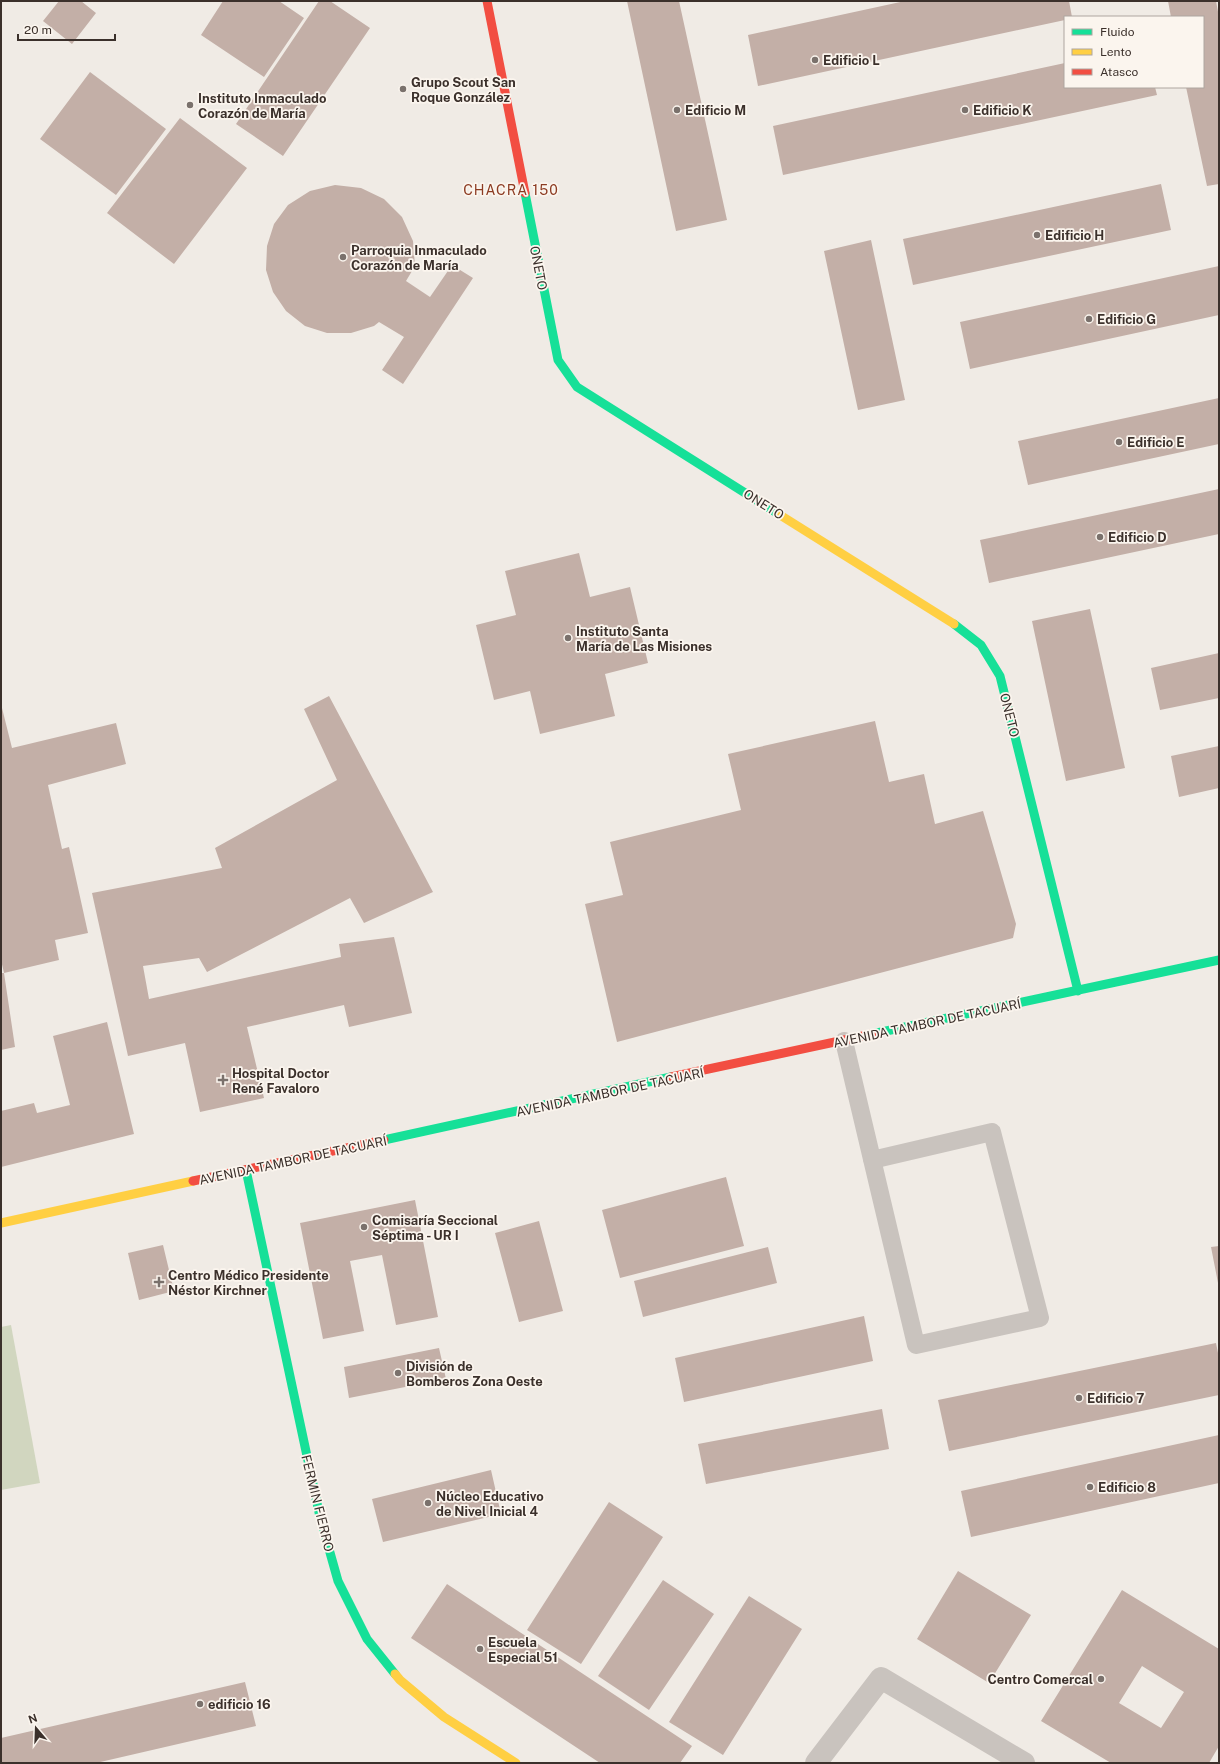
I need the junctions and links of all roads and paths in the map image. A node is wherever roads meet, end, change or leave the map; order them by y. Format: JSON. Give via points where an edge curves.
{"nodes":[{"id":1,"x":487,"y":1,"type":"edge"},
{"id":2,"x":1219,"y":960,"type":"edge"},
{"id":3,"x":1078,"y":991,"type":"junction"},
{"id":4,"x":844,"y":1041,"type":"junction"},
{"id":5,"x":872,"y":1160,"type":"junction"},
{"id":6,"x":246,"y":1170,"type":"junction"},
{"id":7,"x":1,"y":1223,"type":"edge"},
{"id":8,"x":516,"y":1763,"type":"edge"},
{"id":9,"x":816,"y":1763,"type":"edge"},
{"id":10,"x":1024,"y":1763,"type":"edge"}],
"edges":[{"from":1,"to":3,"type":"street","name":"ONETO","via":[[558,360],[577,387],[951,622],[981,644],[1000,676]]},
{"from":2,"to":3,"type":"street","name":"AVENIDA TAMBOR DE TACUARÍ"},
{"from":3,"to":4,"type":"street","name":"AVENIDA TAMBOR DE TACUARÍ"},
{"from":4,"to":5,"type":"lane"},
{"from":4,"to":6,"type":"street","name":"AVENIDA TAMBOR DE TACUARÍ"},
{"from":5,"to":5,"type":"lane","via":[[916,1345],[1040,1318],[992,1132]]},
{"from":6,"to":7,"type":"street","name":"AVENIDA TAMBOR DE TACUARÍ"},
{"from":6,"to":8,"type":"street","name":"FERMIN FIERRO","via":[[320,1517],[338,1581],[367,1639],[400,1680],[444,1717]]},
{"from":9,"to":10,"type":"street","via":[[881,1678]]}]}
